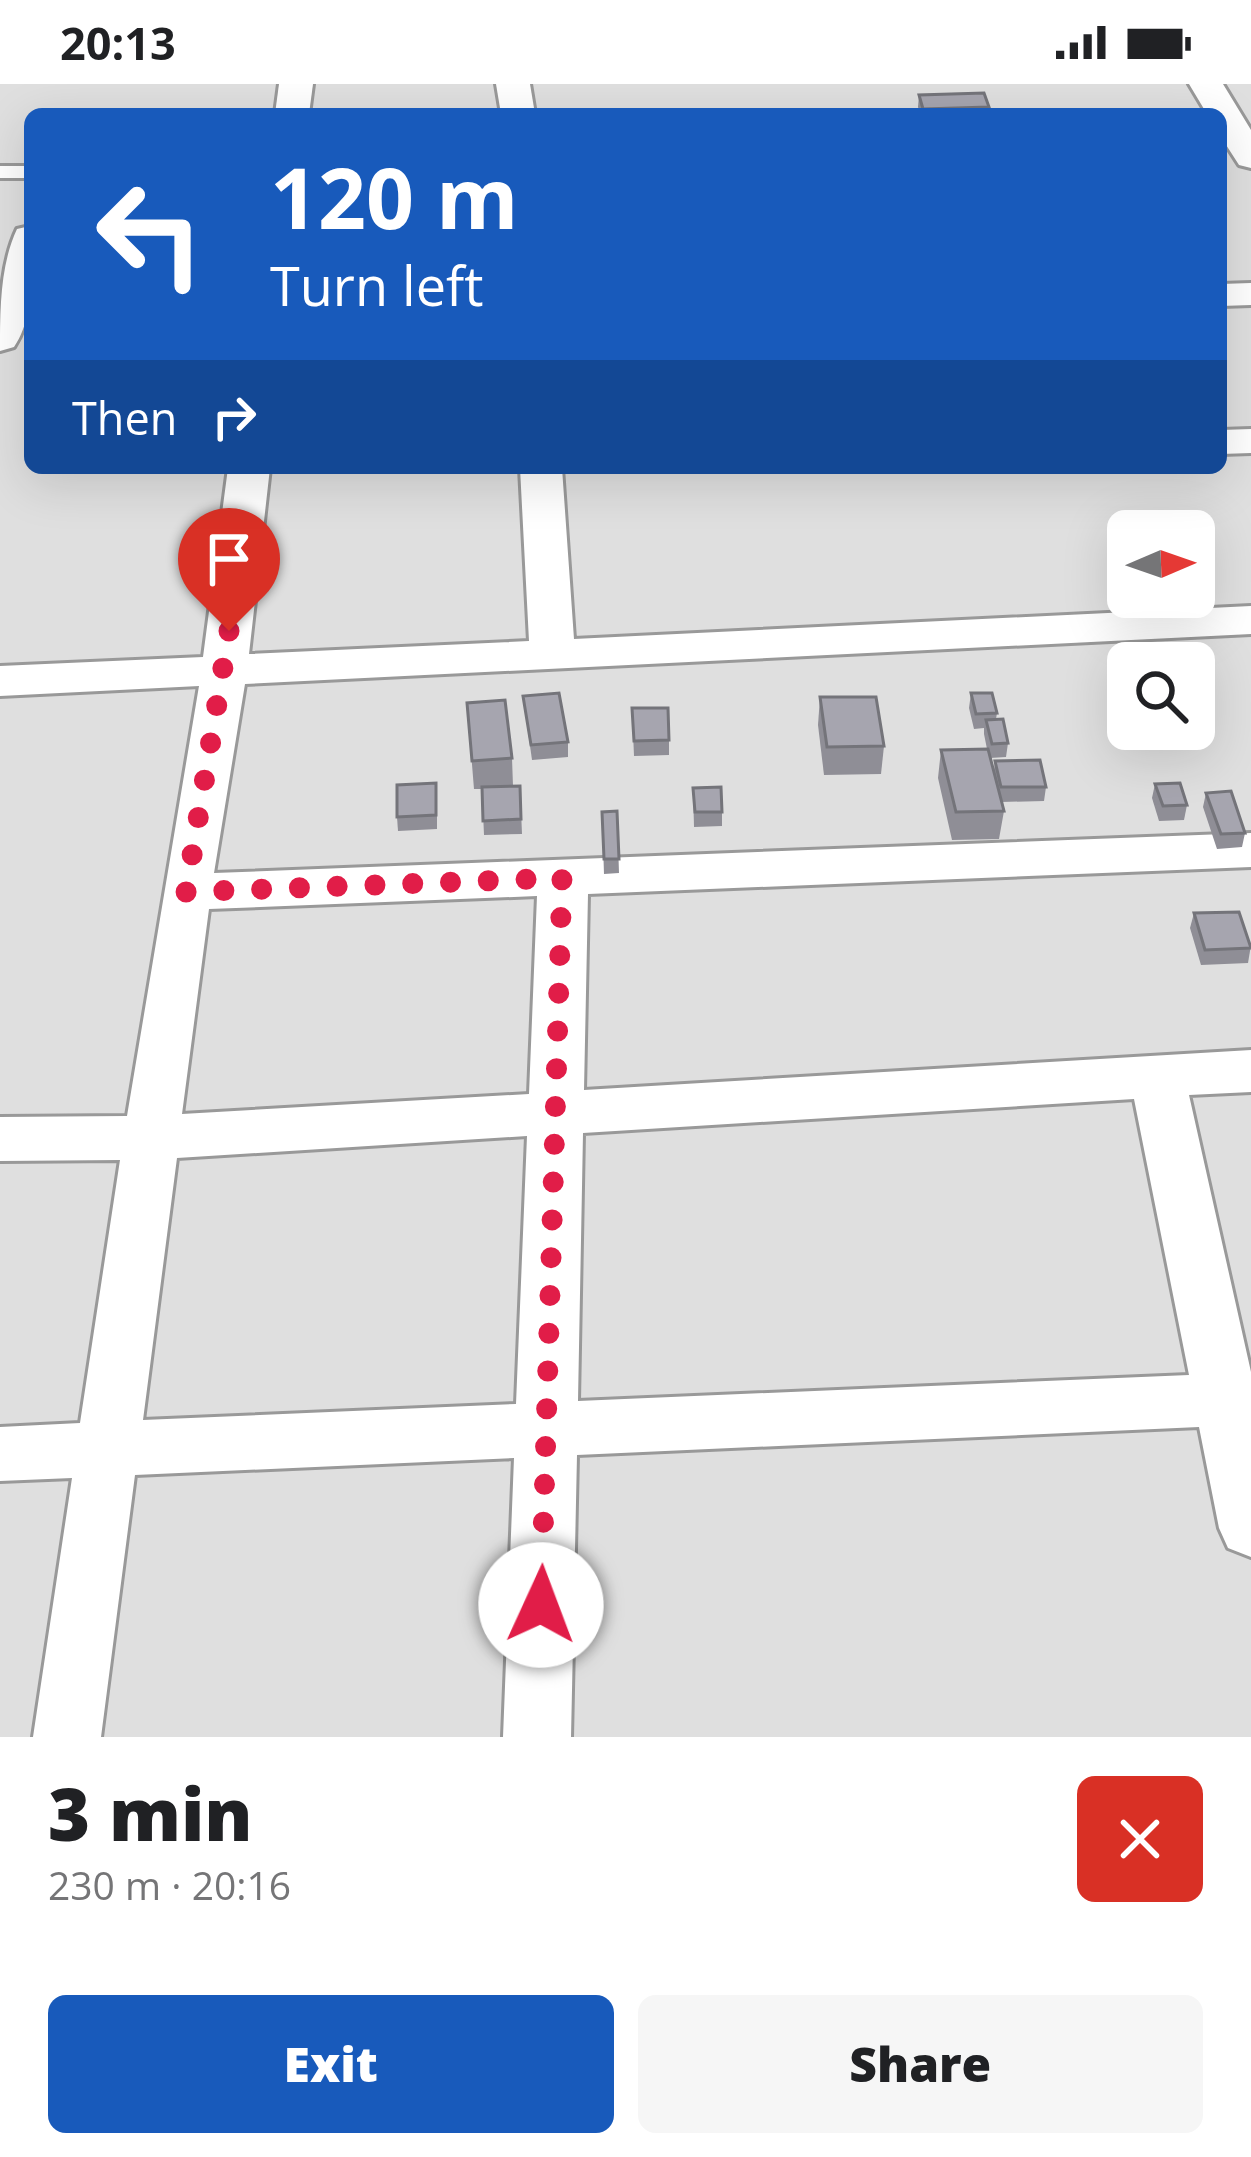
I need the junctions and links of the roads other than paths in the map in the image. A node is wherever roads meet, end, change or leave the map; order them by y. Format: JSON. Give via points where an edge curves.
{"nodes":[{"id":1,"x":1227,"y":119,"type":"edge"},
{"id":2,"x":1251,"y":158,"type":"edge"},
{"id":3,"x":24,"y":256,"type":"edge"},
{"id":4,"x":0,"y":339,"type":"edge"},
{"id":5,"x":248,"y":474,"type":"edge"},
{"id":6,"x":541,"y":474,"type":"edge"},
{"id":7,"x":1251,"y":620,"type":"edge"},
{"id":8,"x":552,"y":655,"type":"junction"},
{"id":9,"x":224,"y":672,"type":"junction"},
{"id":10,"x":0,"y":681,"type":"edge"},
{"id":11,"x":1251,"y":850,"type":"edge"},
{"id":12,"x":562,"y":878,"type":"junction"},
{"id":13,"x":186,"y":892,"type":"junction"},
{"id":14,"x":1251,"y":1071,"type":"edge"},
{"id":15,"x":1157,"y":1076,"type":"junction"},
{"id":16,"x":555,"y":1113,"type":"junction"},
{"id":17,"x":151,"y":1138,"type":"junction"},
{"id":18,"x":0,"y":1139,"type":"edge"},
{"id":19,"x":1238,"y":1399,"type":"edge"},
{"id":20,"x":546,"y":1430,"type":"junction"},
{"id":21,"x":107,"y":1449,"type":"junction"},
{"id":22,"x":0,"y":1454,"type":"edge"},
{"id":23,"x":1251,"y":1528,"type":"edge"},
{"id":24,"x":67,"y":1737,"type":"edge"},
{"id":25,"x":536,"y":1737,"type":"edge"}],
"edges":[{"from":1,"to":2,"type":"street"},
{"from":3,"to":4,"type":"street"},
{"from":5,"to":9,"type":"street"},
{"from":6,"to":8,"type":"street"},
{"from":7,"to":8,"type":"street"},
{"from":8,"to":9,"type":"street"},
{"from":9,"to":10,"type":"street"},
{"from":9,"to":13,"type":"street"},
{"from":11,"to":12,"type":"street"},
{"from":12,"to":13,"type":"street"},
{"from":12,"to":16,"type":"street"},
{"from":13,"to":17,"type":"street"},
{"from":14,"to":15,"type":"street"},
{"from":15,"to":16,"type":"street"},
{"from":15,"to":19,"type":"street"},
{"from":16,"to":17,"type":"street"},
{"from":16,"to":20,"type":"street"},
{"from":17,"to":18,"type":"street"},
{"from":17,"to":21,"type":"street"},
{"from":19,"to":20,"type":"street"},
{"from":19,"to":23,"type":"street"},
{"from":20,"to":21,"type":"street"},
{"from":20,"to":25,"type":"street"},
{"from":21,"to":22,"type":"street"},
{"from":21,"to":24,"type":"street"}]}
